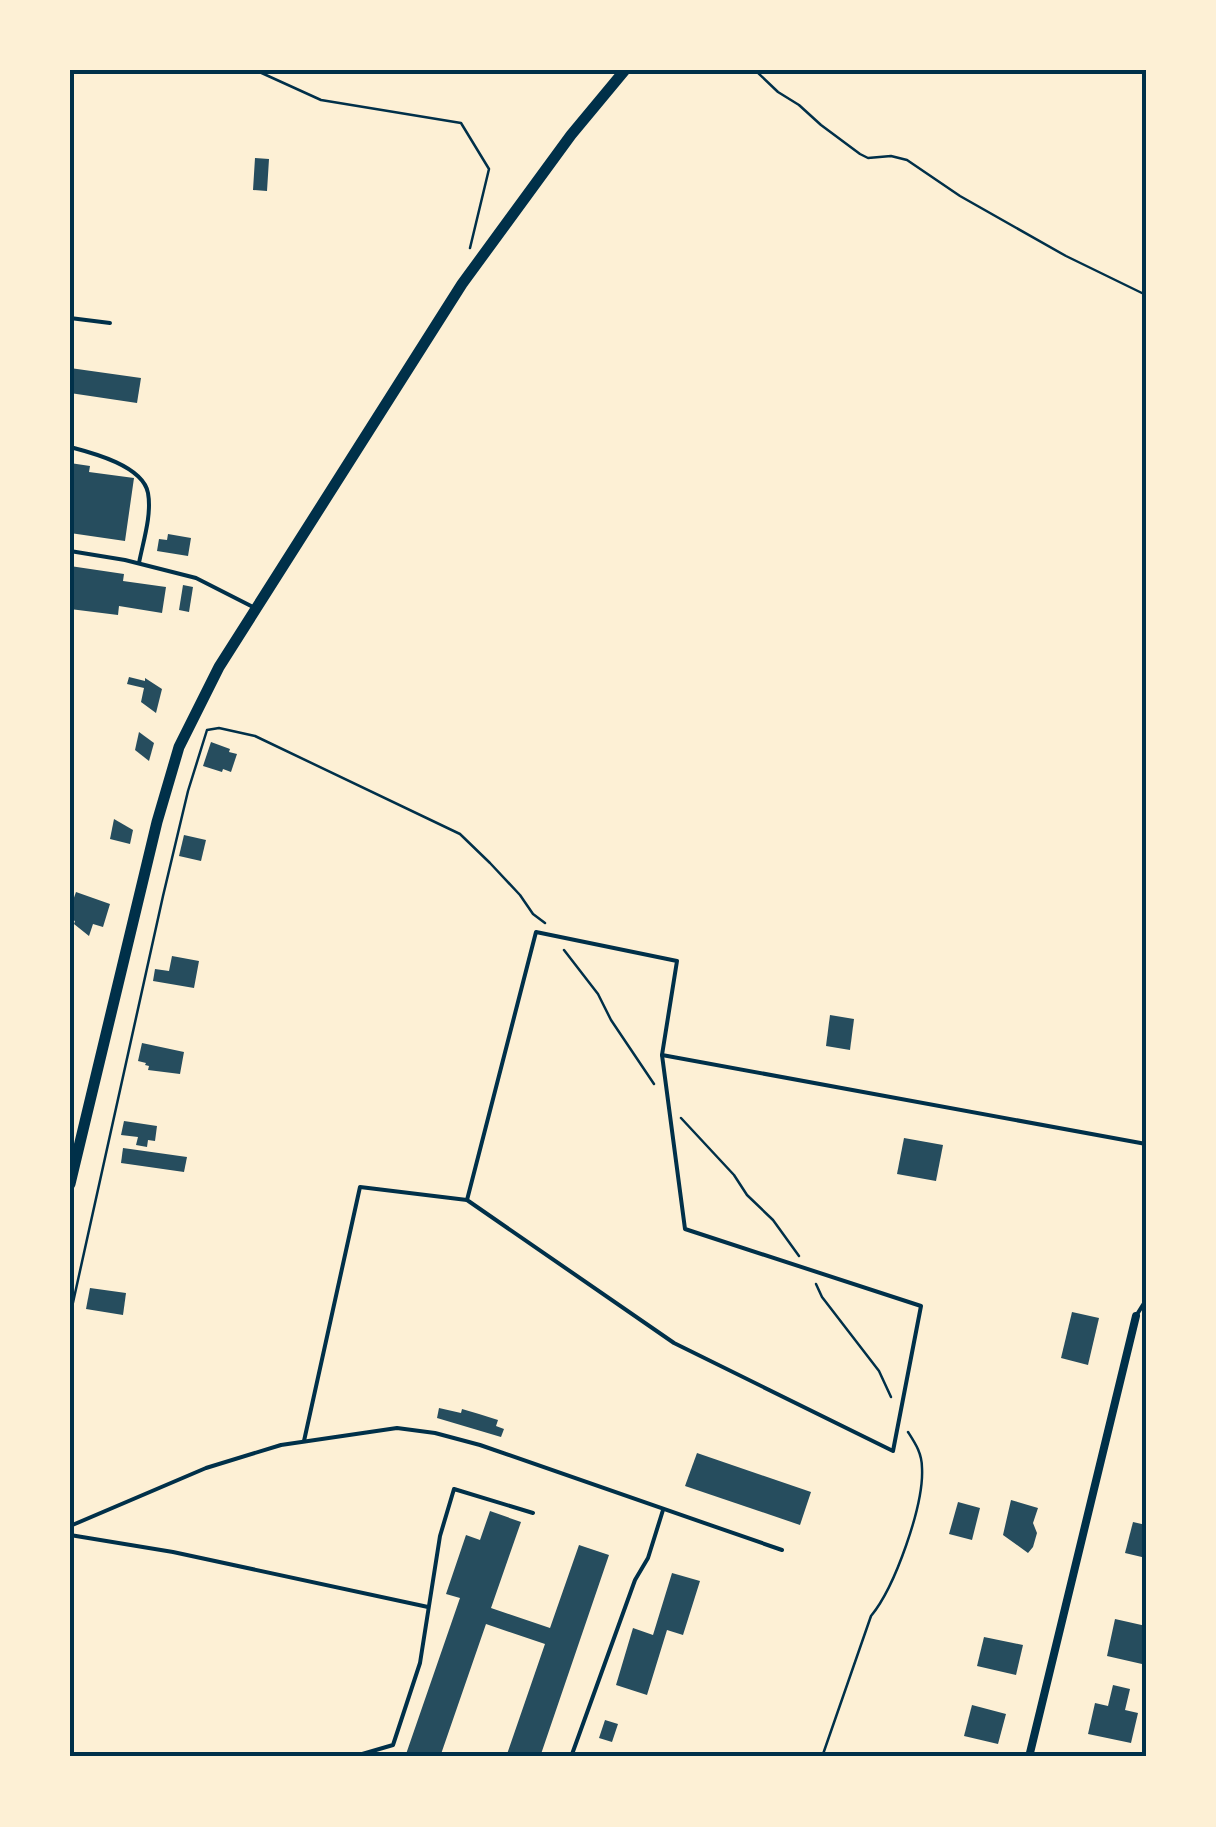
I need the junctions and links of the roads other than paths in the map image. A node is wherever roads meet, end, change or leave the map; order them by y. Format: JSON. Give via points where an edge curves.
{"nodes":[{"id":1,"x":624,"y":70,"type":"edge"},
{"id":2,"x":70,"y":318,"type":"edge"},
{"id":3,"x":110,"y":323,"type":"dead end"},
{"id":4,"x":70,"y":447,"type":"edge"},
{"id":5,"x":70,"y":551,"type":"edge"},
{"id":6,"x":139,"y":563,"type":"junction"},
{"id":7,"x":256,"y":608,"type":"junction"},
{"id":8,"x":662,"y":1056,"type":"junction"},
{"id":9,"x":1146,"y":1144,"type":"edge"},
{"id":10,"x":70,"y":1184,"type":"edge"},
{"id":11,"x":467,"y":1200,"type":"junction"},
{"id":12,"x":1146,"y":1300,"type":"edge"},
{"id":13,"x":1136,"y":1316,"type":"joint"},
{"id":14,"x":304,"y":1441,"type":"junction"},
{"id":15,"x":663,"y":1510,"type":"junction"},
{"id":16,"x":533,"y":1513,"type":"dead end"},
{"id":17,"x":70,"y":1526,"type":"edge"},
{"id":18,"x":70,"y":1536,"type":"edge"},
{"id":19,"x":782,"y":1550,"type":"dead end"},
{"id":20,"x":429,"y":1607,"type":"junction"},
{"id":21,"x":352,"y":1757,"type":"edge"},
{"id":22,"x":571,"y":1757,"type":"edge"},
{"id":23,"x":1028,"y":1757,"type":"edge"}],
"edges":[{"from":1,"to":7,"type":"main road","via":[[462,284]]},
{"from":2,"to":3,"type":"lane"},
{"from":4,"to":6,"type":"lane","via":[[132,470],[144,482],[148,501]]},
{"from":5,"to":6,"type":"lane"},
{"from":6,"to":7,"type":"lane","via":[[196,578]]},
{"from":7,"to":10,"type":"main road","via":[[219,667],[173,766]]},
{"from":8,"to":9,"type":"lane"},
{"from":8,"to":11,"type":"lane","via":[[677,961],[536,932]]},
{"from":8,"to":11,"type":"lane","via":[[686,1229],[921,1306],[893,1451],[674,1342]]},
{"from":11,"to":14,"type":"lane","via":[[360,1186]]},
{"from":12,"to":13,"type":"lane"},
{"from":13,"to":23,"type":"street"},
{"from":14,"to":15,"type":"lane","via":[[396,1428],[435,1433]]},
{"from":14,"to":17,"type":"lane","via":[[206,1468]]},
{"from":15,"to":19,"type":"lane"},
{"from":15,"to":22,"type":"lane"},
{"from":16,"to":20,"type":"lane","via":[[454,1490]]},
{"from":18,"to":20,"type":"lane"},
{"from":20,"to":21,"type":"lane","via":[[418,1673],[392,1745]]}]}
